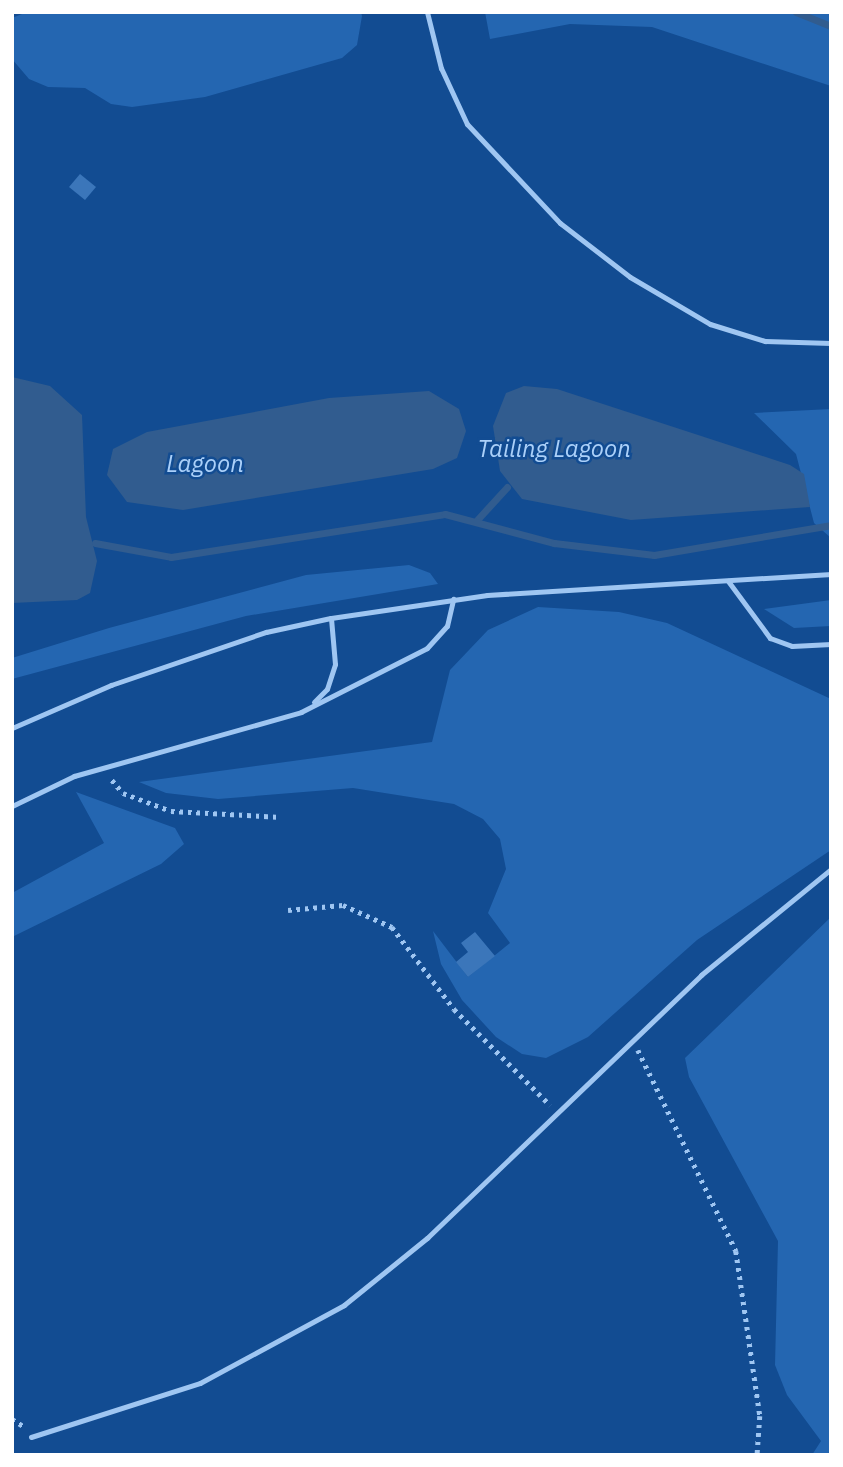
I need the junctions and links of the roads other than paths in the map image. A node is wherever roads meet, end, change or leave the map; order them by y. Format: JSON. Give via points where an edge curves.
{"nodes":[{"id":1,"x":427,"y":12,"type":"edge"},
{"id":2,"x":831,"y":344,"type":"edge"},
{"id":3,"x":831,"y":574,"type":"edge"},
{"id":4,"x":728,"y":581,"type":"junction"},
{"id":5,"x":453,"y":599,"type":"junction"},
{"id":6,"x":331,"y":618,"type":"junction"},
{"id":7,"x":831,"y":644,"type":"edge"},
{"id":8,"x":301,"y":712,"type":"junction"},
{"id":9,"x":12,"y":728,"type":"edge"},
{"id":10,"x":12,"y":806,"type":"edge"},
{"id":11,"x":831,"y":869,"type":"edge"},
{"id":12,"x":31,"y":1437,"type":"dead end"}],
"edges":[{"from":1,"to":2,"type":"lane","via":[[441,68],[467,124],[560,223],[630,277],[710,324],[765,341]]},
{"from":3,"to":4,"type":"lane"},
{"from":4,"to":5,"type":"lane"},
{"from":4,"to":7,"type":"lane","via":[[770,638],[792,646]]},
{"from":5,"to":6,"type":"lane"},
{"from":5,"to":8,"type":"lane","via":[[447,626],[427,648]]},
{"from":6,"to":8,"type":"lane","via":[[330,684]]},
{"from":6,"to":9,"type":"lane","via":[[266,632],[124,680]]},
{"from":8,"to":10,"type":"lane","via":[[105,766]]},
{"from":11,"to":12,"type":"lane","via":[[631,1041],[427,1238],[322,1320],[200,1383]]}]}
